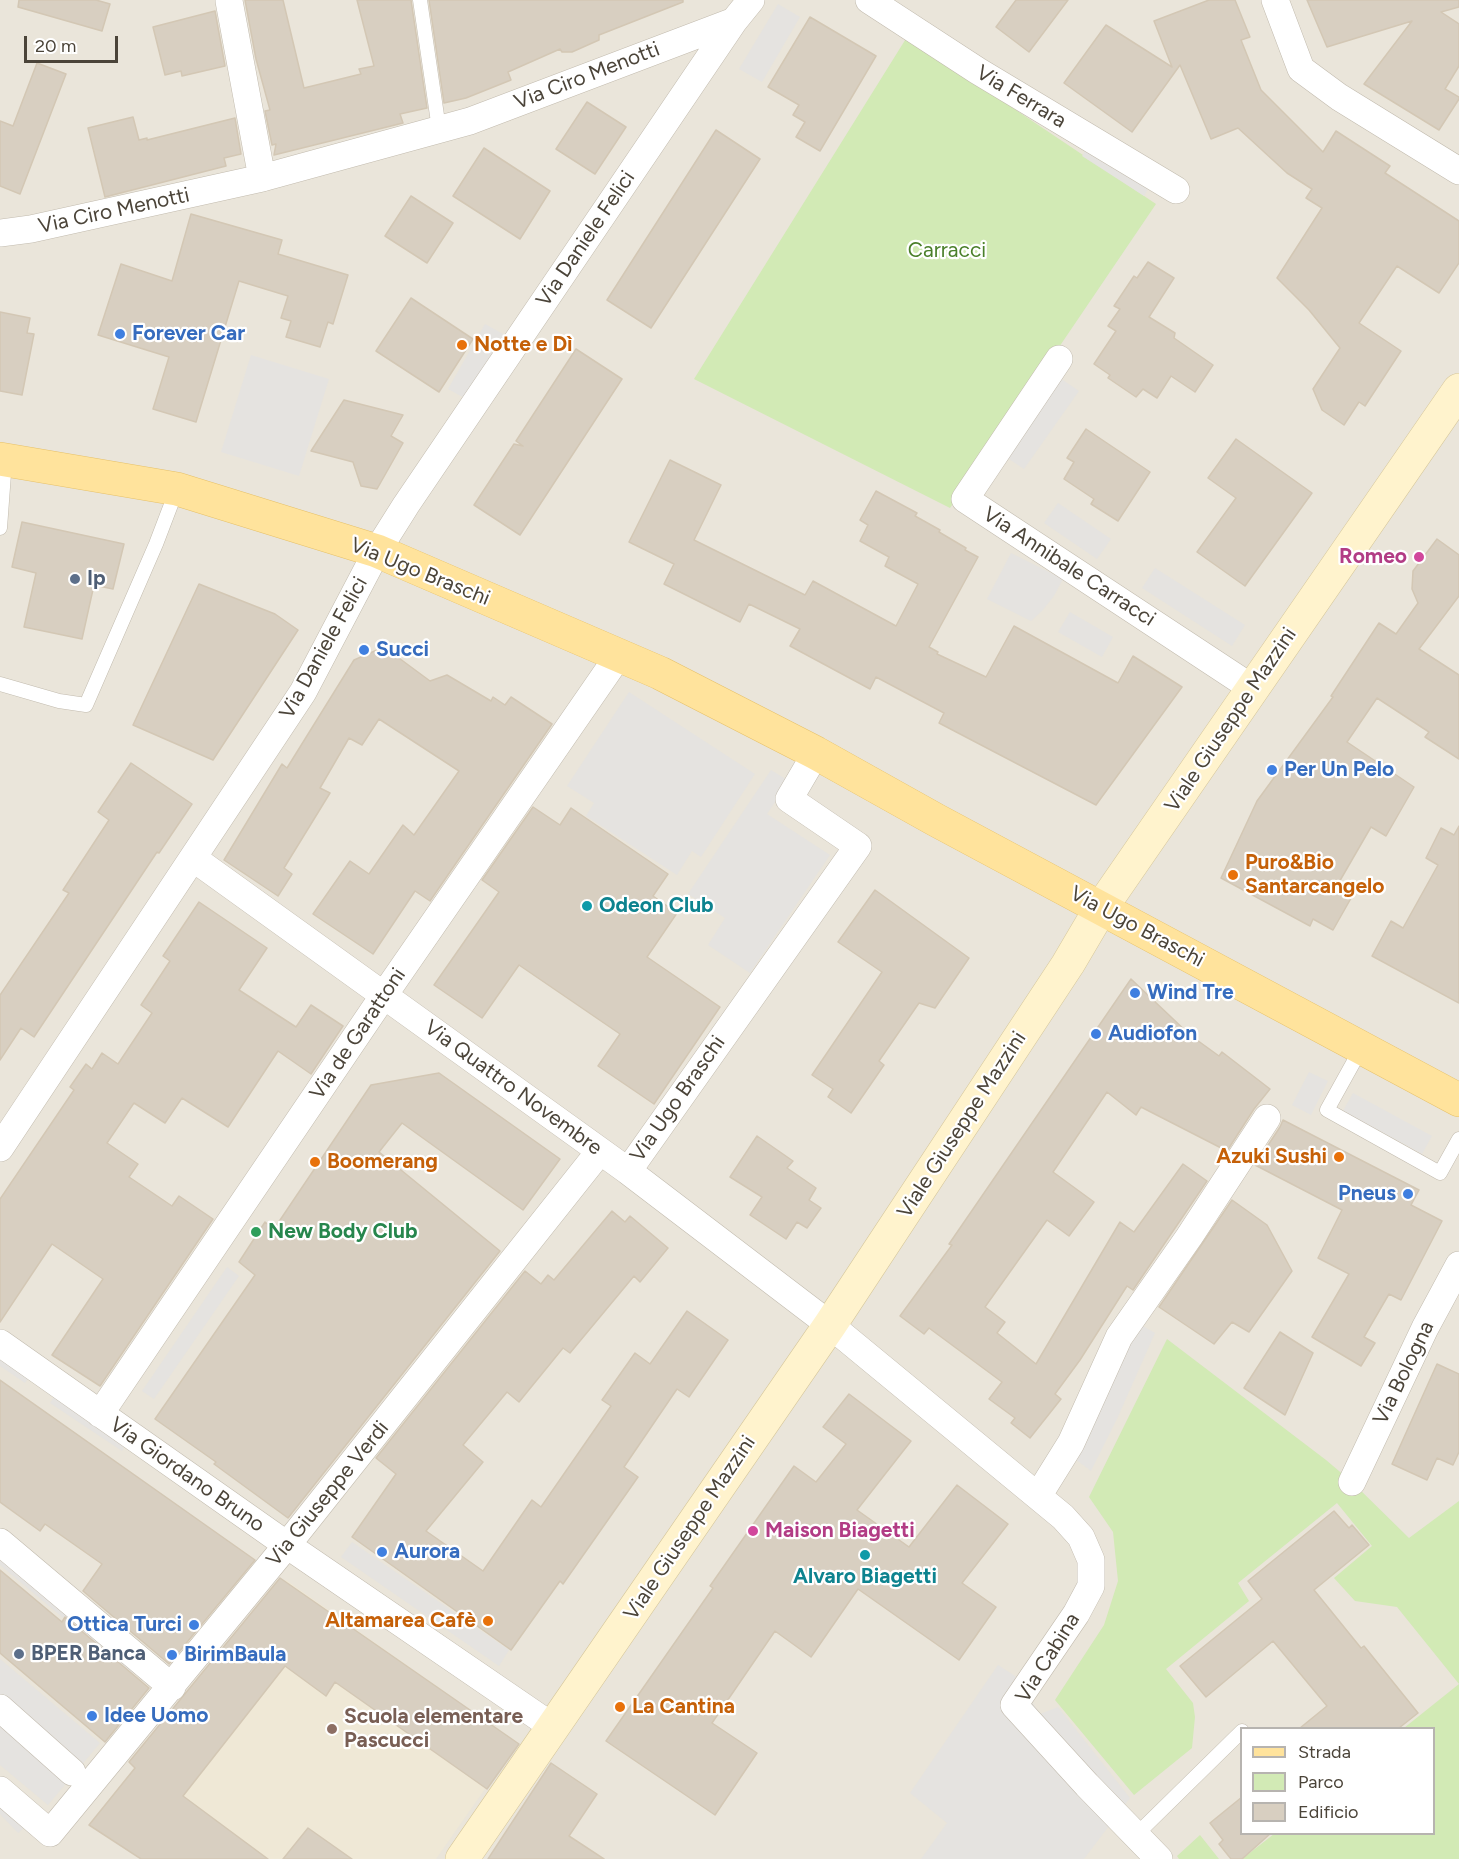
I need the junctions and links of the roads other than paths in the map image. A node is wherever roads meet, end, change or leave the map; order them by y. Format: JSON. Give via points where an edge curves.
{"nodes":[{"id":1,"x":420,"y":0,"type":"edge"},
{"id":2,"x":869,"y":0,"type":"edge"},
{"id":3,"x":1275,"y":0,"type":"edge"},
{"id":4,"x":229,"y":2,"type":"edge"},
{"id":5,"x":742,"y":10,"type":"edge"},
{"id":6,"x":439,"y":129,"type":"junction"},
{"id":7,"x":1459,"y":171,"type":"edge"},
{"id":8,"x":262,"y":178,"type":"junction"},
{"id":9,"x":1176,"y":190,"type":"dead end"},
{"id":10,"x":0,"y":234,"type":"edge"},
{"id":11,"x":1059,"y":359,"type":"dead end"},
{"id":12,"x":1459,"y":390,"type":"edge"},
{"id":13,"x":2,"y":460,"type":"edge"},
{"id":14,"x":177,"y":489,"type":"junction"},
{"id":15,"x":0,"y":528,"type":"edge"},
{"id":16,"x":377,"y":551,"type":"junction"},
{"id":17,"x":619,"y":656,"type":"junction"},
{"id":18,"x":0,"y":684,"type":"edge"},
{"id":19,"x":1252,"y":688,"type":"junction"},
{"id":20,"x":816,"y":753,"type":"junction"},
{"id":21,"x":193,"y":858,"type":"junction"},
{"id":22,"x":1101,"y":908,"type":"junction"},
{"id":23,"x":384,"y":995,"type":"junction"},
{"id":24,"x":1362,"y":1047,"type":"junction"},
{"id":25,"x":1459,"y":1100,"type":"edge"},
{"id":26,"x":1268,"y":1118,"type":"dead end"},
{"id":27,"x":1459,"y":1139,"type":"edge"},
{"id":28,"x":0,"y":1148,"type":"edge"},
{"id":29,"x":600,"y":1151,"type":"junction"},
{"id":30,"x":628,"y":1171,"type":"junction"},
{"id":31,"x":1459,"y":1265,"type":"edge"},
{"id":32,"x":830,"y":1325,"type":"junction"},
{"id":33,"x":0,"y":1343,"type":"edge"},
{"id":34,"x":100,"y":1414,"type":"junction"},
{"id":35,"x":1352,"y":1482,"type":"dead end"},
{"id":36,"x":1038,"y":1496,"type":"junction"},
{"id":37,"x":0,"y":1542,"type":"edge"},
{"id":38,"x":287,"y":1545,"type":"junction"},
{"id":39,"x":172,"y":1687,"type":"junction"},
{"id":40,"x":0,"y":1708,"type":"edge"},
{"id":41,"x":553,"y":1727,"type":"junction"},
{"id":42,"x":1240,"y":1733,"type":"edge"},
{"id":43,"x":72,"y":1772,"type":"dead end"},
{"id":44,"x":0,"y":1790,"type":"edge"},
{"id":45,"x":1136,"y":1835,"type":"junction"},
{"id":46,"x":462,"y":1859,"type":"edge"},
{"id":47,"x":1160,"y":1859,"type":"edge"}],
"edges":[{"from":1,"to":6,"type":"lane"},
{"from":2,"to":9,"type":"street","name":"Via Ferrara","via":[[978,71]]},
{"from":3,"to":7,"type":"street","via":[[1301,69]]},
{"from":4,"to":8,"type":"street"},
{"from":5,"to":6,"type":"street","name":"Via Ciro Menotti","via":[[471,121]]},
{"from":5,"to":16,"type":"street","name":"Via Daniele Felici"},
{"from":6,"to":8,"type":"street","name":"Via Ciro Menotti"},
{"from":8,"to":10,"type":"street","name":"Via Ciro Menotti"},
{"from":11,"to":19,"type":"street","name":"Via Annibale Carracci","via":[[965,499]]},
{"from":12,"to":19,"type":"main road","name":"Viale Giuseppe Mazzini"},
{"from":13,"to":14,"type":"main road","name":"Via Ugo Braschi"},
{"from":13,"to":15,"type":"lane"},
{"from":14,"to":16,"type":"main road","name":"Via Ugo Braschi"},
{"from":14,"to":18,"type":"lane","via":[[86,705]]},
{"from":16,"to":17,"type":"main road","name":"Via Ugo Braschi"},
{"from":16,"to":21,"type":"street","name":"Via Daniele Felici","via":[[303,692]]},
{"from":17,"to":20,"type":"main road","name":"Via Ugo Braschi"},
{"from":17,"to":23,"type":"street","name":"Via de Garattoni"},
{"from":19,"to":22,"type":"main road","name":"Viale Giuseppe Mazzini"},
{"from":20,"to":22,"type":"main road","name":"Via Ugo Braschi"},
{"from":20,"to":30,"type":"street","name":"Via Ugo Braschi","via":[[789,799],[858,846]]},
{"from":21,"to":23,"type":"street","name":"Via Quattro Novembre"},
{"from":21,"to":28,"type":"street","name":"Via Daniele Felici"},
{"from":22,"to":24,"type":"main road","name":"Via Ugo Braschi"},
{"from":22,"to":32,"type":"main road","name":"Viale Giuseppe Mazzini"},
{"from":23,"to":29,"type":"street","name":"Via Quattro Novembre"},
{"from":23,"to":34,"type":"street","name":"Via de Garattoni"},
{"from":24,"to":25,"type":"main road","name":"Via Ugo Braschi"},
{"from":24,"to":27,"type":"lane","via":[[1327,1110],[1440,1173]]},
{"from":26,"to":36,"type":"street","via":[[1119,1337],[1071,1443]]},
{"from":29,"to":30,"type":"street","name":"Via Quattro Novembre"},
{"from":29,"to":38,"type":"street","name":"Via Giuseppe Verdi"},
{"from":30,"to":32,"type":"street","name":"Via Quattro Novembre"},
{"from":31,"to":35,"type":"street","name":"Via Bologna"},
{"from":32,"to":36,"type":"street","name":"Via Cabina"},
{"from":32,"to":41,"type":"main road","name":"Viale Giuseppe Mazzini"},
{"from":33,"to":34,"type":"street","name":"Via Giordano Bruno"},
{"from":34,"to":38,"type":"street","name":"Via Giordano Bruno"},
{"from":36,"to":45,"type":"street","name":"Via Cabina","via":[[1081,1538],[1091,1560],[1091,1586],[1014,1706]]},
{"from":37,"to":39,"type":"street"},
{"from":38,"to":39,"type":"street","name":"Via Giuseppe Verdi"},
{"from":38,"to":41,"type":"street","name":"Via Giordano Bruno"},
{"from":39,"to":44,"type":"street","name":"Via Giuseppe Verdi","via":[[50,1833]]},
{"from":40,"to":43,"type":"street"},
{"from":41,"to":46,"type":"main road","name":"Viale Giuseppe Mazzini"},
{"from":42,"to":45,"type":"lane"},
{"from":45,"to":47,"type":"street","name":"Via Cabina"}]}
